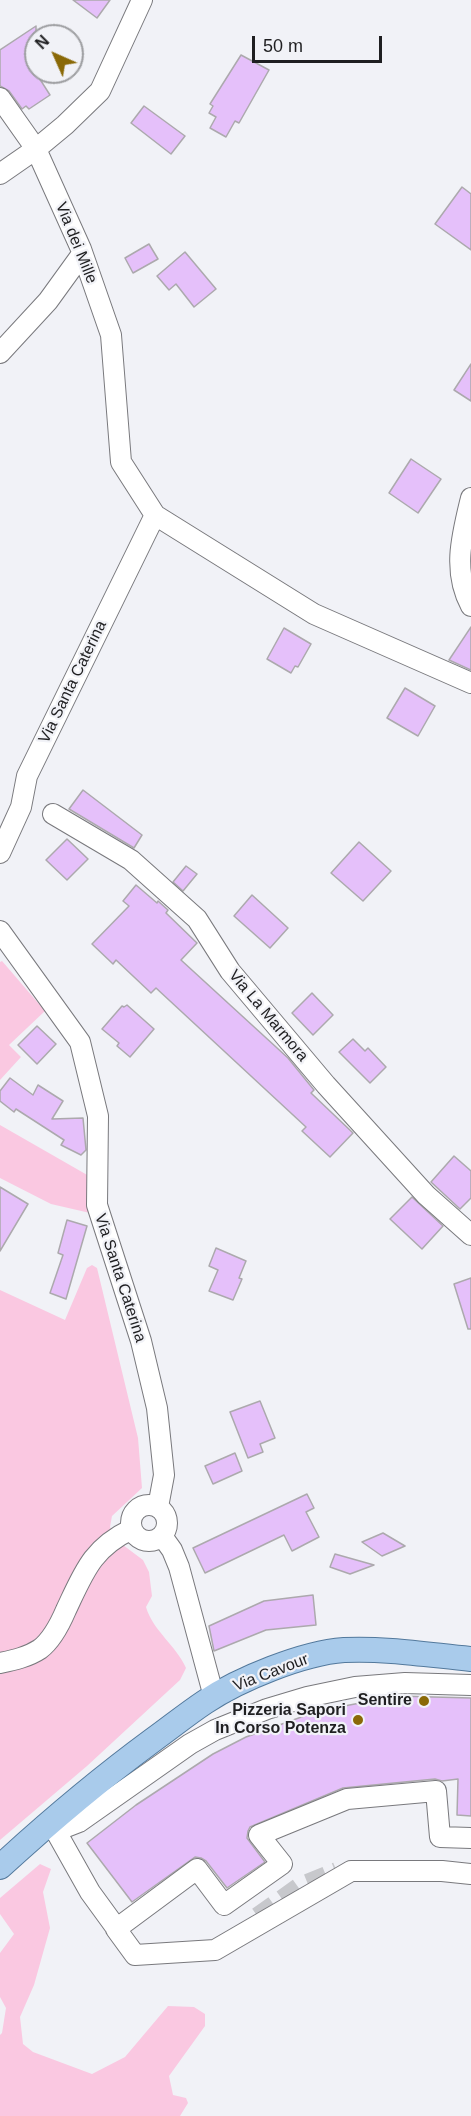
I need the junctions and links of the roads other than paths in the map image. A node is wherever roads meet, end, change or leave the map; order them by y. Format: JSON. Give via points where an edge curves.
{"nodes":[{"id":1,"x":142,"y":0,"type":"edge"},
{"id":2,"x":0,"y":98,"type":"edge"},
{"id":3,"x":36,"y":149,"type":"junction"},
{"id":4,"x":0,"y":174,"type":"edge"},
{"id":5,"x":82,"y":254,"type":"junction"},
{"id":6,"x":0,"y":353,"type":"edge"},
{"id":7,"x":471,"y":498,"type":"edge"},
{"id":8,"x":155,"y":515,"type":"junction"},
{"id":9,"x":471,"y":606,"type":"edge"},
{"id":10,"x":471,"y":683,"type":"edge"},
{"id":11,"x":53,"y":814,"type":"dead end"},
{"id":12,"x":0,"y":853,"type":"edge"},
{"id":13,"x":0,"y":931,"type":"edge"},
{"id":14,"x":471,"y":1235,"type":"edge"},
{"id":15,"x":158,"y":1507,"type":"junction"},
{"id":16,"x":132,"y":1529,"type":"junction"},
{"id":17,"x":162,"y":1536,"type":"junction"},
{"id":18,"x":471,"y":1659,"type":"edge"},
{"id":19,"x":0,"y":1663,"type":"edge"},
{"id":20,"x":471,"y":1685,"type":"edge"},
{"id":21,"x":214,"y":1697,"type":"junction"},
{"id":22,"x":49,"y":1828,"type":"junction"},
{"id":23,"x":471,"y":1838,"type":"edge"},
{"id":24,"x":0,"y":1867,"type":"edge"},
{"id":25,"x":471,"y":1874,"type":"edge"},
{"id":26,"x":114,"y":1925,"type":"dead end"}],
"edges":[{"from":1,"to":3,"type":"street","via":[[100,91]]},
{"from":2,"to":3,"type":"street","name":"Via dei Mille"},
{"from":3,"to":4,"type":"street"},
{"from":3,"to":5,"type":"street","name":"Via dei Mille"},
{"from":5,"to":6,"type":"street","via":[[48,301]]},
{"from":5,"to":8,"type":"street","name":"Via dei Mille","via":[[111,335],[121,462]]},
{"from":7,"to":9,"type":"street","via":[[459,563],[463,591]]},
{"from":8,"to":10,"type":"street","via":[[314,614]]},
{"from":8,"to":12,"type":"street","name":"Via Santa Caterina","via":[[27,776],[21,807]]},
{"from":11,"to":14,"type":"street","name":"Via La Marmora","via":[[131,860],[197,920],[230,971],[326,1086],[426,1195]]},
{"from":13,"to":15,"type":"street","name":"Via Santa Caterina","via":[[80,1042],[98,1116],[97,1205],[141,1341],[157,1408],[164,1474]]},
{"from":15,"to":16,"type":"street","via":[[147,1505],[137,1509],[131,1518]]},
{"from":15,"to":17,"type":"street","name":"Via Santa Caterina","via":[[167,1519]]},
{"from":16,"to":17,"type":"street","via":[[145,1541]]},
{"from":16,"to":19,"type":"street","via":[[100,1549],[87,1566],[58,1628],[42,1647]]},
{"from":17,"to":21,"type":"street","name":"Via Santa Caterina","via":[[179,1568]]},
{"from":18,"to":21,"type":"main road","name":"Via Cavour","via":[[343,1650],[301,1659],[252,1677]]},
{"from":20,"to":22,"type":"street","name":"Via Cavour","via":[[405,1683],[355,1687],[267,1710],[190,1744],[79,1822],[61,1829]]},
{"from":21,"to":22,"type":"main road","name":"Via Cavour","via":[[120,1764]]},
{"from":22,"to":24,"type":"main road","name":"Via Cavour"},
{"from":22,"to":26,"type":"street"},
{"from":23,"to":25,"type":"street","via":[[440,1837],[436,1791],[347,1799],[259,1835],[282,1864],[224,1905],[197,1869],[116,1929],[135,1955],[215,1950],[351,1871]]}]}
